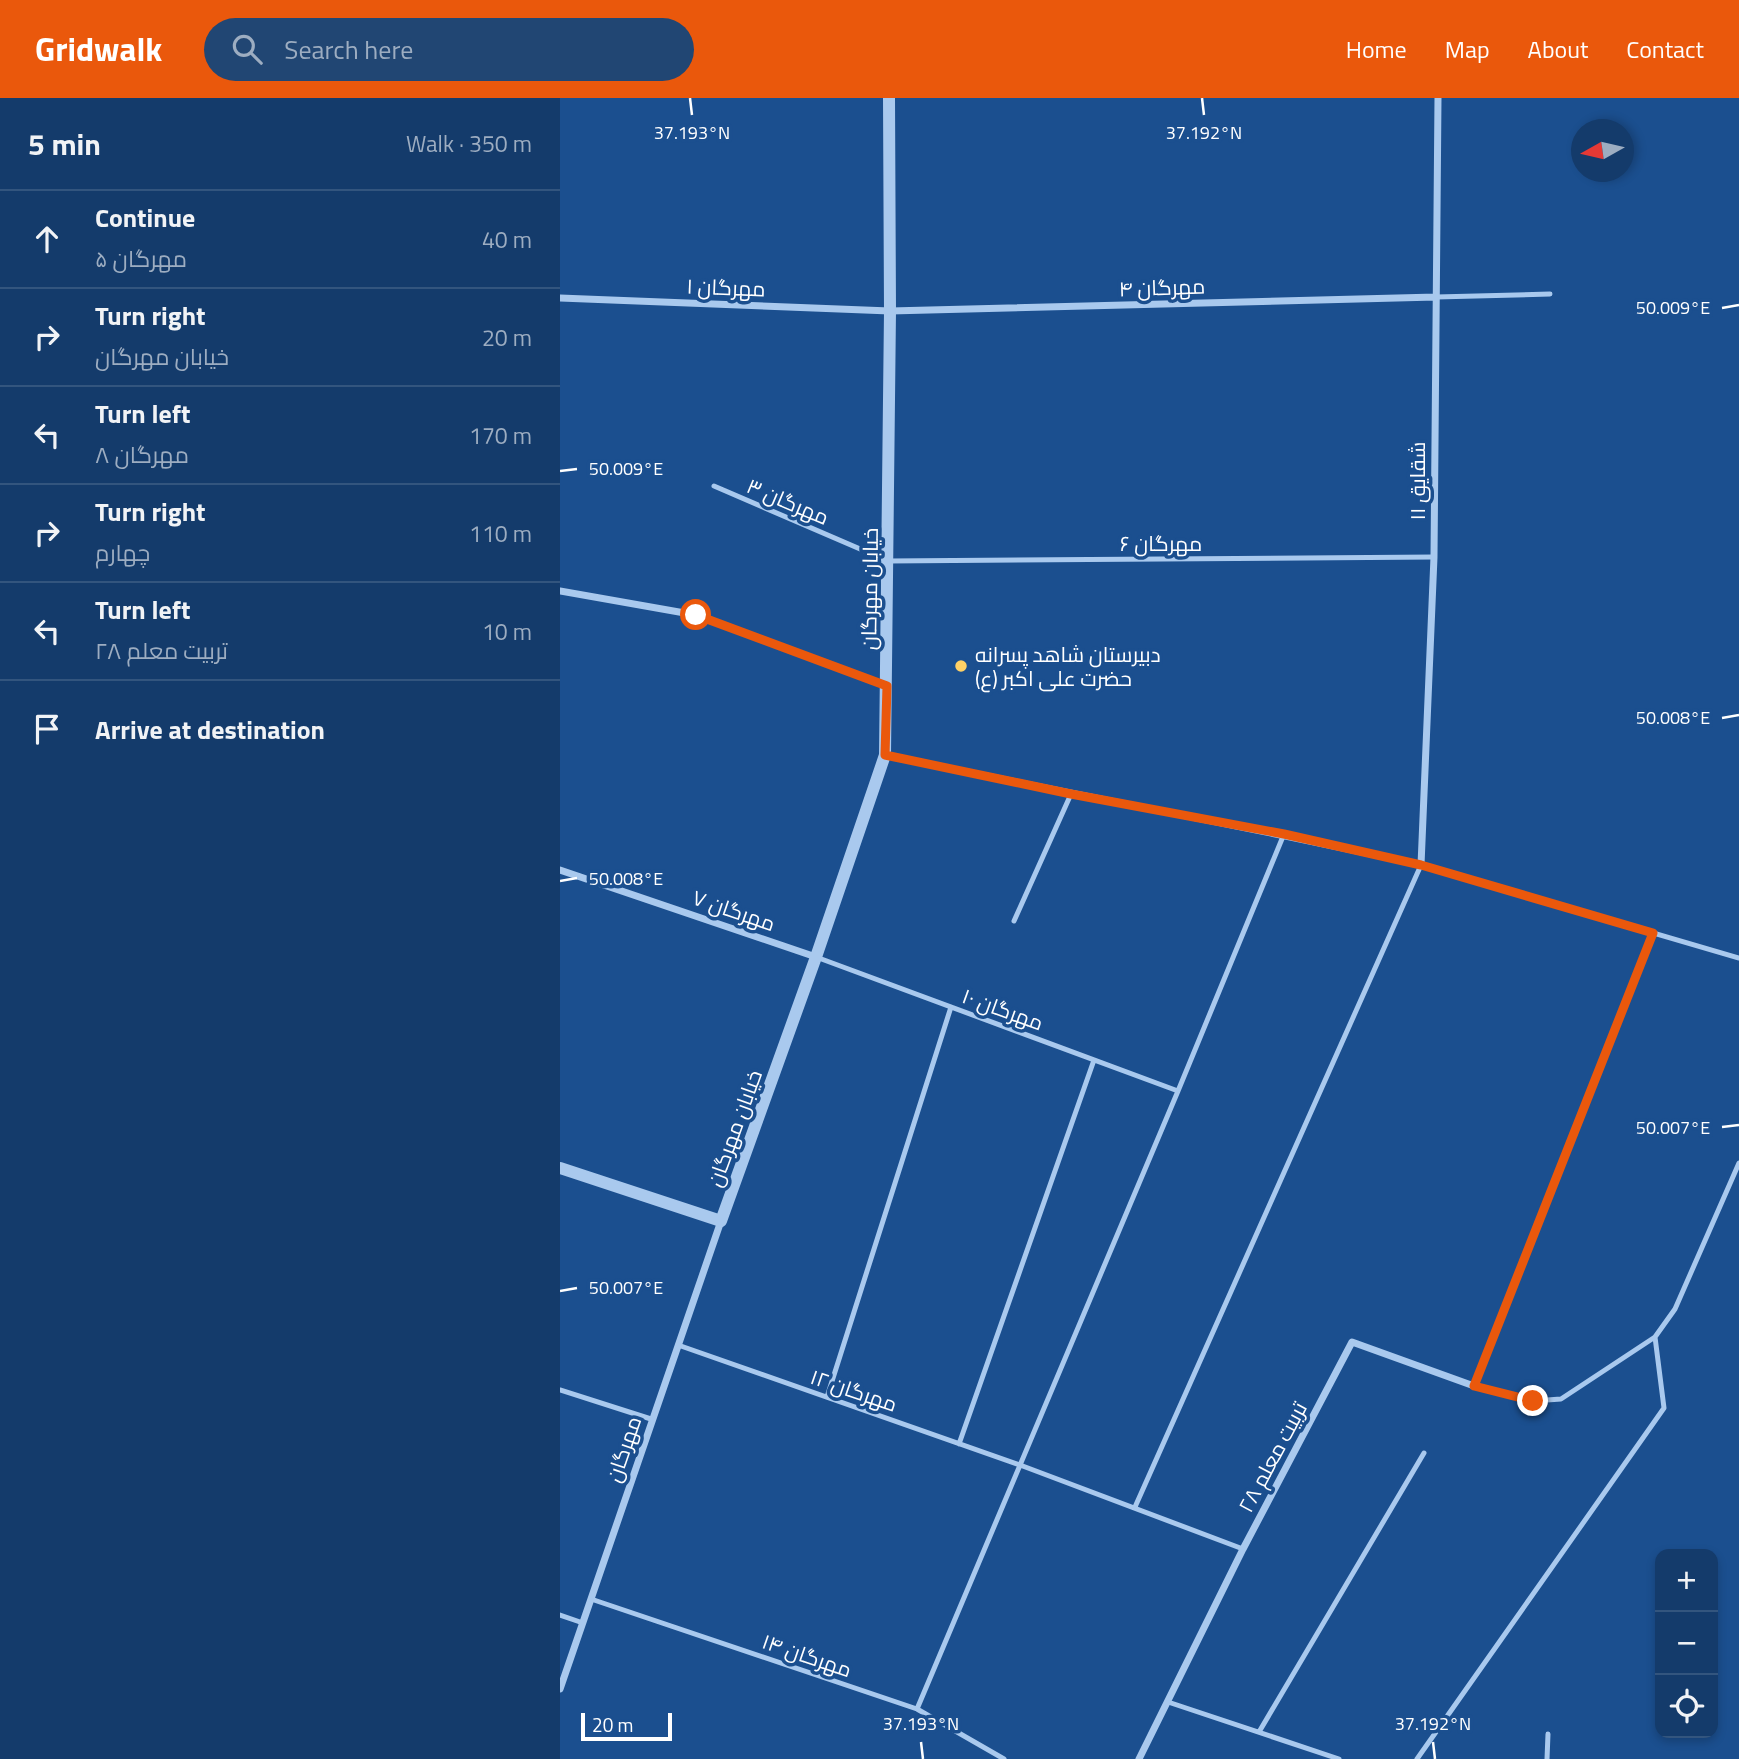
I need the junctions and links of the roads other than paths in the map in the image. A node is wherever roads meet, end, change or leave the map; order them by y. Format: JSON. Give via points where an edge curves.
{"nodes":[{"id":1,"x":892,"y":98,"type":"edge"},
{"id":2,"x":1438,"y":98,"type":"edge"},
{"id":3,"x":1550,"y":294,"type":"dead end"},
{"id":4,"x":1436,"y":297,"type":"junction"},
{"id":5,"x":560,"y":298,"type":"edge"},
{"id":6,"x":890,"y":311,"type":"junction"},
{"id":7,"x":714,"y":486,"type":"dead end"},
{"id":8,"x":1434,"y":557,"type":"junction"},
{"id":9,"x":888,"y":561,"type":"junction"},
{"id":10,"x":560,"y":591,"type":"edge"},
{"id":11,"x":887,"y":686,"type":"junction"},
{"id":12,"x":885,"y":755,"type":"junction"},
{"id":13,"x":1071,"y":794,"type":"junction"},
{"id":14,"x":1284,"y":834,"type":"junction"},
{"id":15,"x":1421,"y":865,"type":"junction"},
{"id":16,"x":560,"y":870,"type":"edge"},
{"id":17,"x":1014,"y":921,"type":"dead end"},
{"id":18,"x":1653,"y":933,"type":"junction"},
{"id":19,"x":816,"y":957,"type":"junction"},
{"id":20,"x":1739,"y":958,"type":"edge"},
{"id":21,"x":951,"y":1007,"type":"junction"},
{"id":22,"x":1094,"y":1060,"type":"junction"},
{"id":23,"x":1178,"y":1091,"type":"junction"},
{"id":24,"x":1739,"y":1163,"type":"edge"},
{"id":25,"x":560,"y":1168,"type":"edge"},
{"id":26,"x":721,"y":1221,"type":"junction"},
{"id":27,"x":1656,"y":1337,"type":"junction"},
{"id":28,"x":678,"y":1345,"type":"junction"},
{"id":29,"x":1474,"y":1386,"type":"junction"},
{"id":30,"x":560,"y":1390,"type":"edge"},
{"id":31,"x":827,"y":1397,"type":"junction"},
{"id":32,"x":1533,"y":1401,"type":"joint"},
{"id":33,"x":651,"y":1419,"type":"junction"},
{"id":34,"x":958,"y":1444,"type":"junction"},
{"id":35,"x":1424,"y":1453,"type":"dead end"},
{"id":36,"x":1020,"y":1465,"type":"junction"},
{"id":37,"x":1136,"y":1507,"type":"junction"},
{"id":38,"x":1243,"y":1549,"type":"junction"},
{"id":39,"x":591,"y":1598,"type":"junction"},
{"id":40,"x":560,"y":1615,"type":"edge"},
{"id":41,"x":583,"y":1623,"type":"junction"},
{"id":42,"x":560,"y":1689,"type":"edge"},
{"id":43,"x":1168,"y":1702,"type":"junction"},
{"id":44,"x":917,"y":1709,"type":"junction"},
{"id":45,"x":1259,"y":1732,"type":"junction"},
{"id":46,"x":1548,"y":1734,"type":"dead end"},
{"id":47,"x":1004,"y":1759,"type":"edge"},
{"id":48,"x":1139,"y":1759,"type":"edge"},
{"id":49,"x":1339,"y":1759,"type":"edge"},
{"id":50,"x":1417,"y":1759,"type":"edge"},
{"id":51,"x":1547,"y":1759,"type":"edge"}],
"edges":[{"from":1,"to":6,"type":"street","name":"خیابان مهرگان"},
{"from":2,"to":4,"type":"street","name":"شقایق ۱۱"},
{"from":3,"to":4,"type":"lane"},
{"from":4,"to":6,"type":"street","name":"مهرگان ۴"},
{"from":4,"to":8,"type":"street","name":"شقایق ۱۱"},
{"from":5,"to":6,"type":"street","name":"مهرگان ۱"},
{"from":6,"to":9,"type":"street","name":"خیابان مهرگان"},
{"from":7,"to":9,"type":"lane","name":"مهرگان ۳"},
{"from":8,"to":9,"type":"lane","name":"مهرگان ۶"},
{"from":8,"to":15,"type":"street","name":"شقایق ۱۱"},
{"from":9,"to":11,"type":"street","name":"خیابان مهرگان"},
{"from":10,"to":11,"type":"street","via":[[696,615]]},
{"from":11,"to":12,"type":"street","name":"خیابان مهرگان"},
{"from":12,"to":13,"type":"street"},
{"from":12,"to":19,"type":"street","name":"خیابان مهرگان"},
{"from":13,"to":14,"type":"street"},
{"from":13,"to":17,"type":"lane"},
{"from":14,"to":15,"type":"street"},
{"from":14,"to":23,"type":"lane"},
{"from":15,"to":18,"type":"lane"},
{"from":15,"to":37,"type":"lane"},
{"from":16,"to":19,"type":"street","name":"مهرگان ۷"},
{"from":18,"to":20,"type":"lane"},
{"from":18,"to":29,"type":"lane"},
{"from":19,"to":21,"type":"lane","name":"مهرگان ۱۰"},
{"from":19,"to":26,"type":"street","name":"خیابان مهرگان"},
{"from":21,"to":22,"type":"lane","name":"مهرگان ۱۰"},
{"from":21,"to":31,"type":"lane"},
{"from":22,"to":23,"type":"lane","name":"مهرگان ۱۰"},
{"from":22,"to":34,"type":"lane"},
{"from":23,"to":36,"type":"lane"},
{"from":24,"to":27,"type":"lane","via":[[1675,1309]]},
{"from":25,"to":26,"type":"street"},
{"from":26,"to":28,"type":"street","name":"مهرگان"},
{"from":27,"to":32,"type":"lane","via":[[1561,1399]]},
{"from":27,"to":50,"type":"lane","via":[[1664,1408]]},
{"from":28,"to":31,"type":"lane","name":"مهرگان ۱۲"},
{"from":28,"to":33,"type":"street","name":"مهرگان"},
{"from":29,"to":32,"type":"street","name":"تربیت معلم ۲۸"},
{"from":29,"to":38,"type":"street","name":"تربیت معلم ۲۸","via":[[1352,1342]]},
{"from":30,"to":33,"type":"lane"},
{"from":31,"to":34,"type":"lane","name":"مهرگان ۱۲"},
{"from":33,"to":39,"type":"street","name":"مهرگان"},
{"from":34,"to":36,"type":"lane","name":"مهرگان ۱۲"},
{"from":35,"to":45,"type":"lane"},
{"from":36,"to":37,"type":"lane","name":"مهرگان ۱۲"},
{"from":36,"to":44,"type":"lane"},
{"from":37,"to":38,"type":"lane","name":"مهرگان ۱۲"},
{"from":38,"to":43,"type":"street","name":"تربیت معلم ۲۸"},
{"from":39,"to":41,"type":"street","name":"مهرگان"},
{"from":39,"to":44,"type":"lane","name":"مهرگان ۱۴"},
{"from":40,"to":41,"type":"lane"},
{"from":41,"to":42,"type":"street","name":"مهرگان"},
{"from":43,"to":45,"type":"lane"},
{"from":43,"to":48,"type":"street","name":"تربیت معلم ۲۸"},
{"from":44,"to":47,"type":"lane","name":"مهرگان ۱۴"},
{"from":45,"to":49,"type":"lane"},
{"from":46,"to":51,"type":"lane"}]}
